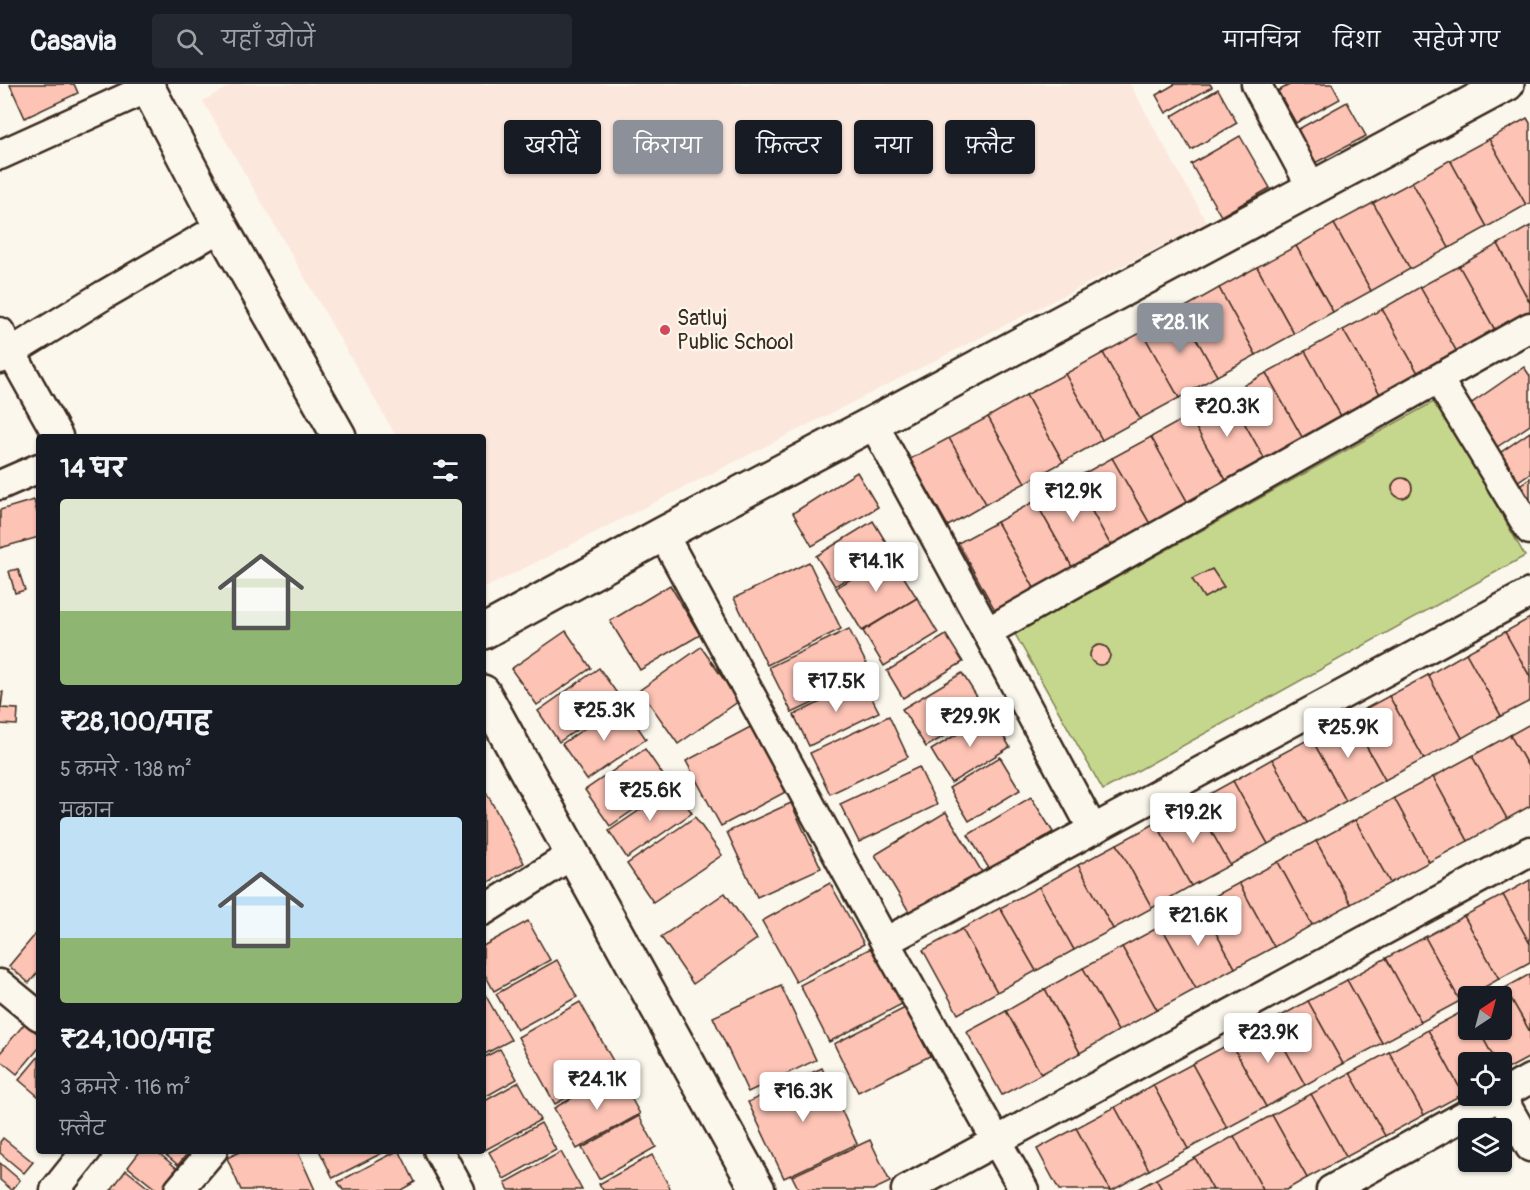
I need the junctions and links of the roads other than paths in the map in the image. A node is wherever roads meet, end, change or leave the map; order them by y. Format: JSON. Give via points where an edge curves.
{"nodes":[{"id":1,"x":1256,"y":84,"type":"edge"},
{"id":2,"x":147,"y":86,"type":"edge"},
{"id":3,"x":1490,"y":88,"type":"edge"},
{"id":4,"x":0,"y":155,"type":"edge"},
{"id":5,"x":1312,"y":188,"type":"junction"},
{"id":6,"x":221,"y":227,"type":"junction"},
{"id":7,"x":1530,"y":327,"type":"edge"},
{"id":8,"x":4,"y":348,"type":"edge"},
{"id":9,"x":1438,"y":379,"type":"junction"},
{"id":10,"x":873,"y":423,"type":"junction"},
{"id":11,"x":57,"y":434,"type":"edge"},
{"id":12,"x":338,"y":434,"type":"edge"},
{"id":13,"x":36,"y":469,"type":"edge"},
{"id":14,"x":0,"y":485,"type":"edge"},
{"id":15,"x":1530,"y":530,"type":"edge"},
{"id":16,"x":663,"y":534,"type":"junction"},
{"id":17,"x":1530,"y":593,"type":"edge"},
{"id":18,"x":486,"y":630,"type":"edge"},
{"id":19,"x":987,"y":632,"type":"junction"},
{"id":20,"x":486,"y":697,"type":"edge"},
{"id":21,"x":1093,"y":830,"type":"junction"},
{"id":22,"x":1530,"y":850,"type":"edge"},
{"id":23,"x":573,"y":854,"type":"junction"},
{"id":24,"x":486,"y":909,"type":"edge"},
{"id":25,"x":885,"y":942,"type":"junction"},
{"id":26,"x":0,"y":984,"type":"edge"},
{"id":27,"x":36,"y":1014,"type":"edge"},
{"id":28,"x":1530,"y":1079,"type":"edge"},
{"id":29,"x":1512,"y":1090,"type":"edge"},
{"id":30,"x":1483,"y":1106,"type":"edge"},
{"id":31,"x":1507,"y":1106,"type":"edge"},
{"id":32,"x":996,"y":1140,"type":"junction"},
{"id":33,"x":1530,"y":1148,"type":"edge"},
{"id":34,"x":84,"y":1154,"type":"edge"},
{"id":35,"x":440,"y":1154,"type":"edge"},
{"id":36,"x":55,"y":1190,"type":"edge"},
{"id":37,"x":460,"y":1190,"type":"edge"},
{"id":38,"x":758,"y":1190,"type":"edge"},
{"id":39,"x":906,"y":1190,"type":"edge"},
{"id":40,"x":1024,"y":1190,"type":"edge"},
{"id":41,"x":1331,"y":1190,"type":"edge"}],
"edges":[{"from":1,"to":5,"type":"street"},
{"from":2,"to":4,"type":"street"},
{"from":2,"to":6,"type":"street"},
{"from":3,"to":5,"type":"street"},
{"from":5,"to":10,"type":"street"},
{"from":6,"to":8,"type":"street"},
{"from":6,"to":12,"type":"street"},
{"from":7,"to":9,"type":"street"},
{"from":8,"to":11,"type":"street"},
{"from":9,"to":15,"type":"street"},
{"from":9,"to":19,"type":"street"},
{"from":10,"to":16,"type":"street"},
{"from":10,"to":19,"type":"street"},
{"from":13,"to":14,"type":"street"},
{"from":16,"to":18,"type":"street"},
{"from":16,"to":25,"type":"street"},
{"from":17,"to":21,"type":"street"},
{"from":19,"to":21,"type":"street"},
{"from":20,"to":23,"type":"street"},
{"from":21,"to":25,"type":"street"},
{"from":22,"to":32,"type":"street"},
{"from":23,"to":24,"type":"street"},
{"from":23,"to":38,"type":"street"},
{"from":25,"to":32,"type":"street"},
{"from":26,"to":27,"type":"street"},
{"from":28,"to":29,"type":"street"},
{"from":30,"to":41,"type":"street"},
{"from":31,"to":33,"type":"street"},
{"from":32,"to":39,"type":"street"},
{"from":32,"to":40,"type":"street"},
{"from":34,"to":36,"type":"street"},
{"from":35,"to":37,"type":"street"}]}
